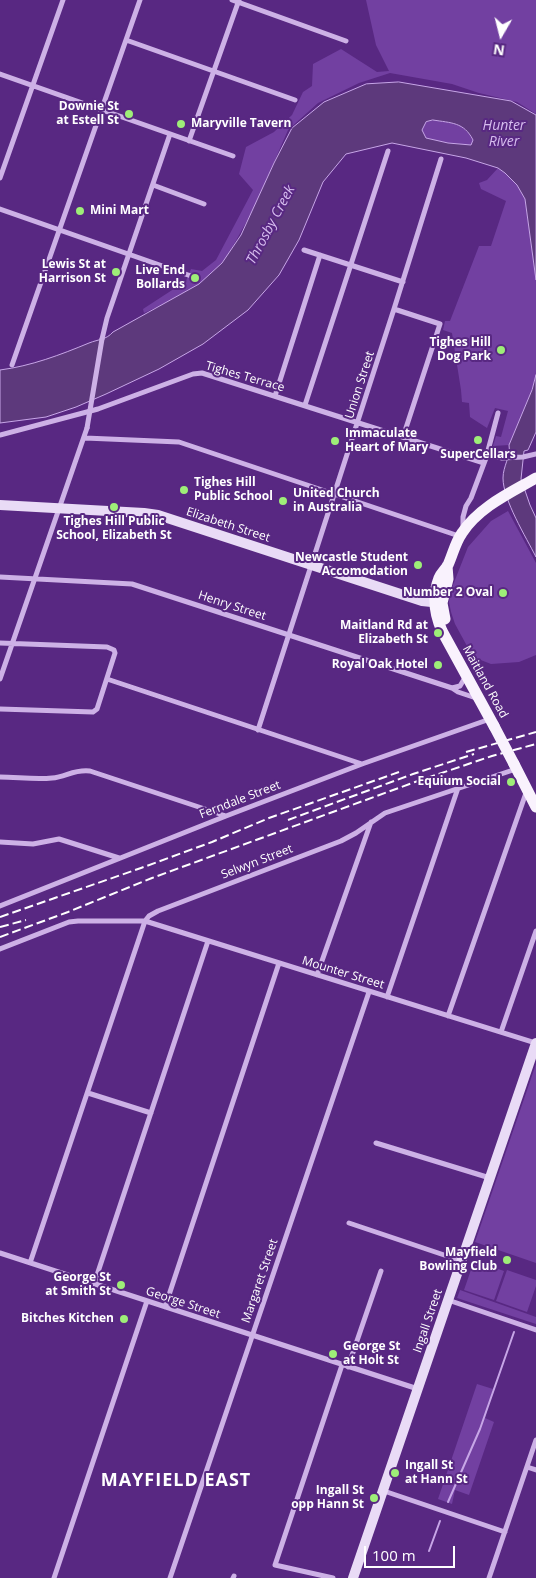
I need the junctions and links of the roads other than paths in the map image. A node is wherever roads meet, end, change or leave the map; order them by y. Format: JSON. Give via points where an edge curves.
{"nodes":[{"id":1,"x":63,"y":0,"type":"edge"},
{"id":2,"x":140,"y":0,"type":"edge"},
{"id":3,"x":232,"y":0,"type":"edge"},
{"id":4,"x":239,"y":1,"type":"edge"},
{"id":5,"x":126,"y":40,"type":"junction"},
{"id":6,"x":346,"y":41,"type":"dead end"},
{"id":7,"x":214,"y":72,"type":"junction"},
{"id":8,"x":0,"y":74,"type":"edge"},
{"id":9,"x":32,"y":85,"type":"junction"},
{"id":10,"x":295,"y":100,"type":"dead end"},
{"id":11,"x":102,"y":110,"type":"junction"},
{"id":12,"x":170,"y":134,"type":"junction"},
{"id":13,"x":189,"y":141,"type":"junction"},
{"id":14,"x":388,"y":151,"type":"dead end"},
{"id":15,"x":233,"y":156,"type":"dead end"},
{"id":16,"x":441,"y":159,"type":"dead end"},
{"id":17,"x":0,"y":178,"type":"edge"},
{"id":18,"x":153,"y":185,"type":"junction"},
{"id":19,"x":204,"y":204,"type":"dead end"},
{"id":20,"x":0,"y":209,"type":"edge"},
{"id":21,"x":60,"y":230,"type":"junction"},
{"id":22,"x":304,"y":250,"type":"dead end"},
{"id":23,"x":129,"y":254,"type":"junction"},
{"id":24,"x":320,"y":255,"type":"junction"},
{"id":25,"x":351,"y":266,"type":"junction"},
{"id":26,"x":191,"y":276,"type":"dead end"},
{"id":27,"x":402,"y":282,"type":"junction"},
{"id":28,"x":394,"y":309,"type":"junction"},
{"id":29,"x":12,"y":365,"type":"dead end"},
{"id":30,"x":275,"y":396,"type":"junction"},
{"id":31,"x":305,"y":405,"type":"junction"},
{"id":32,"x":498,"y":412,"type":"dead end"},
{"id":33,"x":358,"y":422,"type":"junction"},
{"id":34,"x":86,"y":433,"type":"junction"},
{"id":35,"x":0,"y":435,"type":"edge"},
{"id":36,"x":403,"y":436,"type":"junction"},
{"id":37,"x":487,"y":454,"type":"junction"},
{"id":38,"x":536,"y":454,"type":"edge"},
{"id":39,"x":484,"y":463,"type":"junction"},
{"id":40,"x":532,"y":480,"type":"edge"},
{"id":41,"x":335,"y":495,"type":"junction"},
{"id":42,"x":0,"y":505,"type":"edge"},
{"id":43,"x":59,"y":508,"type":"junction"},
{"id":44,"x":461,"y":534,"type":"junction"},
{"id":45,"x":311,"y":565,"type":"junction"},
{"id":46,"x":0,"y":577,"type":"edge"},
{"id":47,"x":35,"y":578,"type":"junction"},
{"id":48,"x":438,"y":603,"type":"junction"},
{"id":49,"x":290,"y":635,"type":"junction"},
{"id":50,"x":0,"y":643,"type":"edge"},
{"id":51,"x":12,"y":644,"type":"junction"},
{"id":52,"x":466,"y":676,"type":"junction"},
{"id":53,"x":0,"y":678,"type":"edge"},
{"id":54,"x":107,"y":678,"type":"junction"},
{"id":55,"x":452,"y":688,"type":"junction"},
{"id":56,"x":479,"y":699,"type":"junction"},
{"id":57,"x":0,"y":709,"type":"edge"},
{"id":58,"x":494,"y":723,"type":"junction"},
{"id":59,"x":258,"y":730,"type":"junction"},
{"id":60,"x":362,"y":764,"type":"junction"},
{"id":61,"x":516,"y":765,"type":"junction"},
{"id":62,"x":0,"y":776,"type":"edge"},
{"id":63,"x":458,"y":788,"type":"junction"},
{"id":64,"x":532,"y":791,"type":"edge"},
{"id":65,"x":536,"y":807,"type":"edge"},
{"id":66,"x":226,"y":816,"type":"junction"},
{"id":67,"x":372,"y":821,"type":"junction"},
{"id":68,"x":0,"y":842,"type":"edge"},
{"id":69,"x":120,"y":858,"type":"junction"},
{"id":70,"x":0,"y":906,"type":"edge"},
{"id":71,"x":145,"y":921,"type":"junction"},
{"id":72,"x":536,"y":931,"type":"edge"},
{"id":73,"x":208,"y":941,"type":"junction"},
{"id":74,"x":0,"y":949,"type":"edge"},
{"id":75,"x":279,"y":963,"type":"junction"},
{"id":76,"x":317,"y":975,"type":"junction"},
{"id":77,"x":369,"y":992,"type":"junction"},
{"id":78,"x":387,"y":997,"type":"junction"},
{"id":79,"x":448,"y":1016,"type":"junction"},
{"id":80,"x":501,"y":1032,"type":"junction"},
{"id":81,"x":536,"y":1043,"type":"edge"},
{"id":82,"x":88,"y":1092,"type":"junction"},
{"id":83,"x":151,"y":1113,"type":"junction"},
{"id":84,"x":376,"y":1142,"type":"dead end"},
{"id":85,"x":490,"y":1178,"type":"junction"},
{"id":86,"x":349,"y":1223,"type":"dead end"},
{"id":87,"x":0,"y":1253,"type":"edge"},
{"id":88,"x":462,"y":1260,"type":"junction"},
{"id":89,"x":30,"y":1263,"type":"junction"},
{"id":90,"x":381,"y":1271,"type":"dead end"},
{"id":91,"x":94,"y":1284,"type":"junction"},
{"id":92,"x":448,"y":1300,"type":"junction"},
{"id":93,"x":147,"y":1301,"type":"junction"},
{"id":94,"x":164,"y":1307,"type":"junction"},
{"id":95,"x":536,"y":1330,"type":"edge"},
{"id":96,"x":252,"y":1336,"type":"junction"},
{"id":97,"x":342,"y":1365,"type":"junction"},
{"id":98,"x":348,"y":1367,"type":"junction"},
{"id":99,"x":418,"y":1389,"type":"junction"},
{"id":100,"x":536,"y":1440,"type":"edge"},
{"id":101,"x":527,"y":1467,"type":"junction"},
{"id":102,"x":536,"y":1470,"type":"edge"},
{"id":103,"x":384,"y":1491,"type":"junction"},
{"id":104,"x":505,"y":1532,"type":"junction"},
{"id":105,"x":54,"y":1578,"type":"edge"},
{"id":106,"x":170,"y":1578,"type":"edge"},
{"id":107,"x":333,"y":1578,"type":"edge"},
{"id":108,"x":353,"y":1578,"type":"edge"},
{"id":109,"x":489,"y":1578,"type":"edge"}],
"edges":[{"from":1,"to":9,"type":"street"},
{"from":2,"to":5,"type":"street"},
{"from":3,"to":4,"type":"street"},
{"from":4,"to":6,"type":"street"},
{"from":4,"to":7,"type":"street"},
{"from":5,"to":7,"type":"street"},
{"from":5,"to":11,"type":"street"},
{"from":7,"to":10,"type":"street"},
{"from":7,"to":13,"type":"street"},
{"from":8,"to":9,"type":"street"},
{"from":9,"to":11,"type":"street"},
{"from":9,"to":17,"type":"street"},
{"from":11,"to":12,"type":"street"},
{"from":11,"to":21,"type":"street"},
{"from":12,"to":13,"type":"street"},
{"from":12,"to":18,"type":"street"},
{"from":13,"to":15,"type":"street"},
{"from":14,"to":25,"type":"street"},
{"from":16,"to":27,"type":"street","name":"Union Street"},
{"from":18,"to":19,"type":"street"},
{"from":18,"to":23,"type":"street"},
{"from":20,"to":21,"type":"street"},
{"from":21,"to":23,"type":"street"},
{"from":21,"to":29,"type":"street"},
{"from":22,"to":24,"type":"street"},
{"from":23,"to":26,"type":"street"},
{"from":23,"to":34,"type":"street","bridge":true,"via":[[107,318]]},
{"from":24,"to":25,"type":"street"},
{"from":24,"to":30,"type":"street"},
{"from":25,"to":27,"type":"street"},
{"from":25,"to":31,"type":"street"},
{"from":27,"to":28,"type":"street","name":"Union Street"},
{"from":28,"to":33,"type":"street","name":"Union Street"},
{"from":28,"to":36,"type":"street","via":[[440,324]]},
{"from":30,"to":31,"type":"street","name":"Tighes Terrace"},
{"from":30,"to":35,"type":"street","name":"Tighes Terrace","via":[[212,376],[193,374],[98,409]]},
{"from":31,"to":33,"type":"street","name":"Tighes Terrace"},
{"from":32,"to":37,"type":"street"},
{"from":33,"to":36,"type":"street","name":"Tighes Terrace"},
{"from":33,"to":41,"type":"street","name":"Union Street"},
{"from":34,"to":41,"type":"street","via":[[179,442]]},
{"from":34,"to":43,"type":"street"},
{"from":36,"to":39,"type":"street","name":"Tighes Terrace"},
{"from":37,"to":38,"type":"street","via":[[502,458]]},
{"from":37,"to":39,"type":"street"},
{"from":39,"to":44,"type":"street","via":[[467,503]]},
{"from":40,"to":44,"type":"main road","name":"Maitland Road","via":[[479,513]]},
{"from":41,"to":44,"type":"street"},
{"from":41,"to":45,"type":"street","name":"Union Street"},
{"from":42,"to":43,"type":"main road","name":"Elizabeth Street"},
{"from":43,"to":45,"type":"main road","name":"Elizabeth Street","via":[[158,515]]},
{"from":43,"to":47,"type":"street"},
{"from":44,"to":48,"type":"main road","name":"Maitland Road","via":[[447,566],[448,579]]},
{"from":45,"to":48,"type":"main road","name":"Elizabeth Street","via":[[422,601]]},
{"from":45,"to":49,"type":"street","name":"Union Street"},
{"from":46,"to":47,"type":"street","name":"Henry Street"},
{"from":47,"to":49,"type":"street","name":"Henry Street","via":[[132,584]]},
{"from":47,"to":51,"type":"street"},
{"from":48,"to":52,"type":"main road","name":"Maitland Road","via":[[436,614],[442,631]]},
{"from":48,"to":58,"type":"main road","name":"Maitland Road"},
{"from":49,"to":55,"type":"street","name":"Henry Street"},
{"from":49,"to":59,"type":"street","name":"Union Street"},
{"from":50,"to":51,"type":"street"},
{"from":51,"to":53,"type":"street"},
{"from":51,"to":54,"type":"street","via":[[106,647],[115,653]]},
{"from":52,"to":55,"type":"street","via":[[460,686]]},
{"from":52,"to":56,"type":"main road","name":"Maitland Road"},
{"from":54,"to":57,"type":"street","via":[[95,711]]},
{"from":54,"to":59,"type":"street"},
{"from":55,"to":56,"type":"street","name":"Henry Street"},
{"from":56,"to":58,"type":"main road","name":"Maitland Road"},
{"from":58,"to":60,"type":"street","name":"Ferndale Street"},
{"from":58,"to":61,"type":"main road","name":"Maitland Road"},
{"from":59,"to":60,"type":"street"},
{"from":60,"to":66,"type":"street","name":"Ferndale Street"},
{"from":61,"to":63,"type":"street","name":"Selwyn Street"},
{"from":61,"to":64,"type":"main road","name":"Maitland Road"},
{"from":62,"to":66,"type":"street","via":[[49,779],[78,771],[96,773]]},
{"from":63,"to":67,"type":"street","name":"Selwyn Street","via":[[385,813]]},
{"from":63,"to":78,"type":"street"},
{"from":64,"to":65,"type":"main road","name":"Maitland Road"},
{"from":64,"to":79,"type":"street"},
{"from":66,"to":69,"type":"street","name":"Ferndale Street"},
{"from":67,"to":71,"type":"street","name":"Selwyn Street","via":[[340,841],[158,911]]},
{"from":67,"to":76,"type":"street"},
{"from":68,"to":69,"type":"street","via":[[33,844],[58,839]]},
{"from":69,"to":70,"type":"street","name":"Ferndale Street"},
{"from":71,"to":73,"type":"street","name":"Mounter Street"},
{"from":71,"to":74,"type":"street","via":[[69,922]]},
{"from":71,"to":82,"type":"street"},
{"from":72,"to":80,"type":"street"},
{"from":73,"to":75,"type":"street","name":"Mounter Street"},
{"from":73,"to":83,"type":"street"},
{"from":75,"to":76,"type":"street","name":"Mounter Street"},
{"from":75,"to":94,"type":"street"},
{"from":76,"to":77,"type":"street","name":"Mounter Street"},
{"from":77,"to":78,"type":"street","name":"Mounter Street"},
{"from":77,"to":96,"type":"street","name":"Margaret Street"},
{"from":78,"to":79,"type":"street","name":"Mounter Street"},
{"from":79,"to":80,"type":"street","name":"Mounter Street"},
{"from":80,"to":81,"type":"street","name":"Mounter Street"},
{"from":81,"to":85,"type":"main road","name":"Ingall Street"},
{"from":82,"to":83,"type":"street"},
{"from":82,"to":89,"type":"street"},
{"from":83,"to":91,"type":"street"},
{"from":84,"to":85,"type":"street"},
{"from":85,"to":88,"type":"main road","name":"Ingall Street"},
{"from":86,"to":88,"type":"street"},
{"from":87,"to":89,"type":"street","name":"George Street"},
{"from":88,"to":92,"type":"main road","name":"Ingall Street"},
{"from":89,"to":91,"type":"street","name":"George Street"},
{"from":90,"to":98,"type":"street"},
{"from":91,"to":93,"type":"street","name":"George Street"},
{"from":92,"to":95,"type":"street"},
{"from":92,"to":99,"type":"main road","name":"Ingall Street"},
{"from":93,"to":94,"type":"street","name":"George Street"},
{"from":93,"to":105,"type":"street"},
{"from":94,"to":96,"type":"street","name":"George Street"},
{"from":96,"to":97,"type":"street","name":"George Street"},
{"from":96,"to":106,"type":"street","name":"Margaret Street"},
{"from":97,"to":98,"type":"street","name":"George Street"},
{"from":97,"to":107,"type":"street","via":[[275,1565]]},
{"from":98,"to":99,"type":"street","name":"George Street"},
{"from":99,"to":103,"type":"main road","name":"Ingall Street"},
{"from":100,"to":101,"type":"street"},
{"from":101,"to":102,"type":"street"},
{"from":101,"to":104,"type":"street"},
{"from":103,"to":104,"type":"street"},
{"from":103,"to":108,"type":"main road","name":"Ingall Street"},
{"from":104,"to":109,"type":"street"}]}
